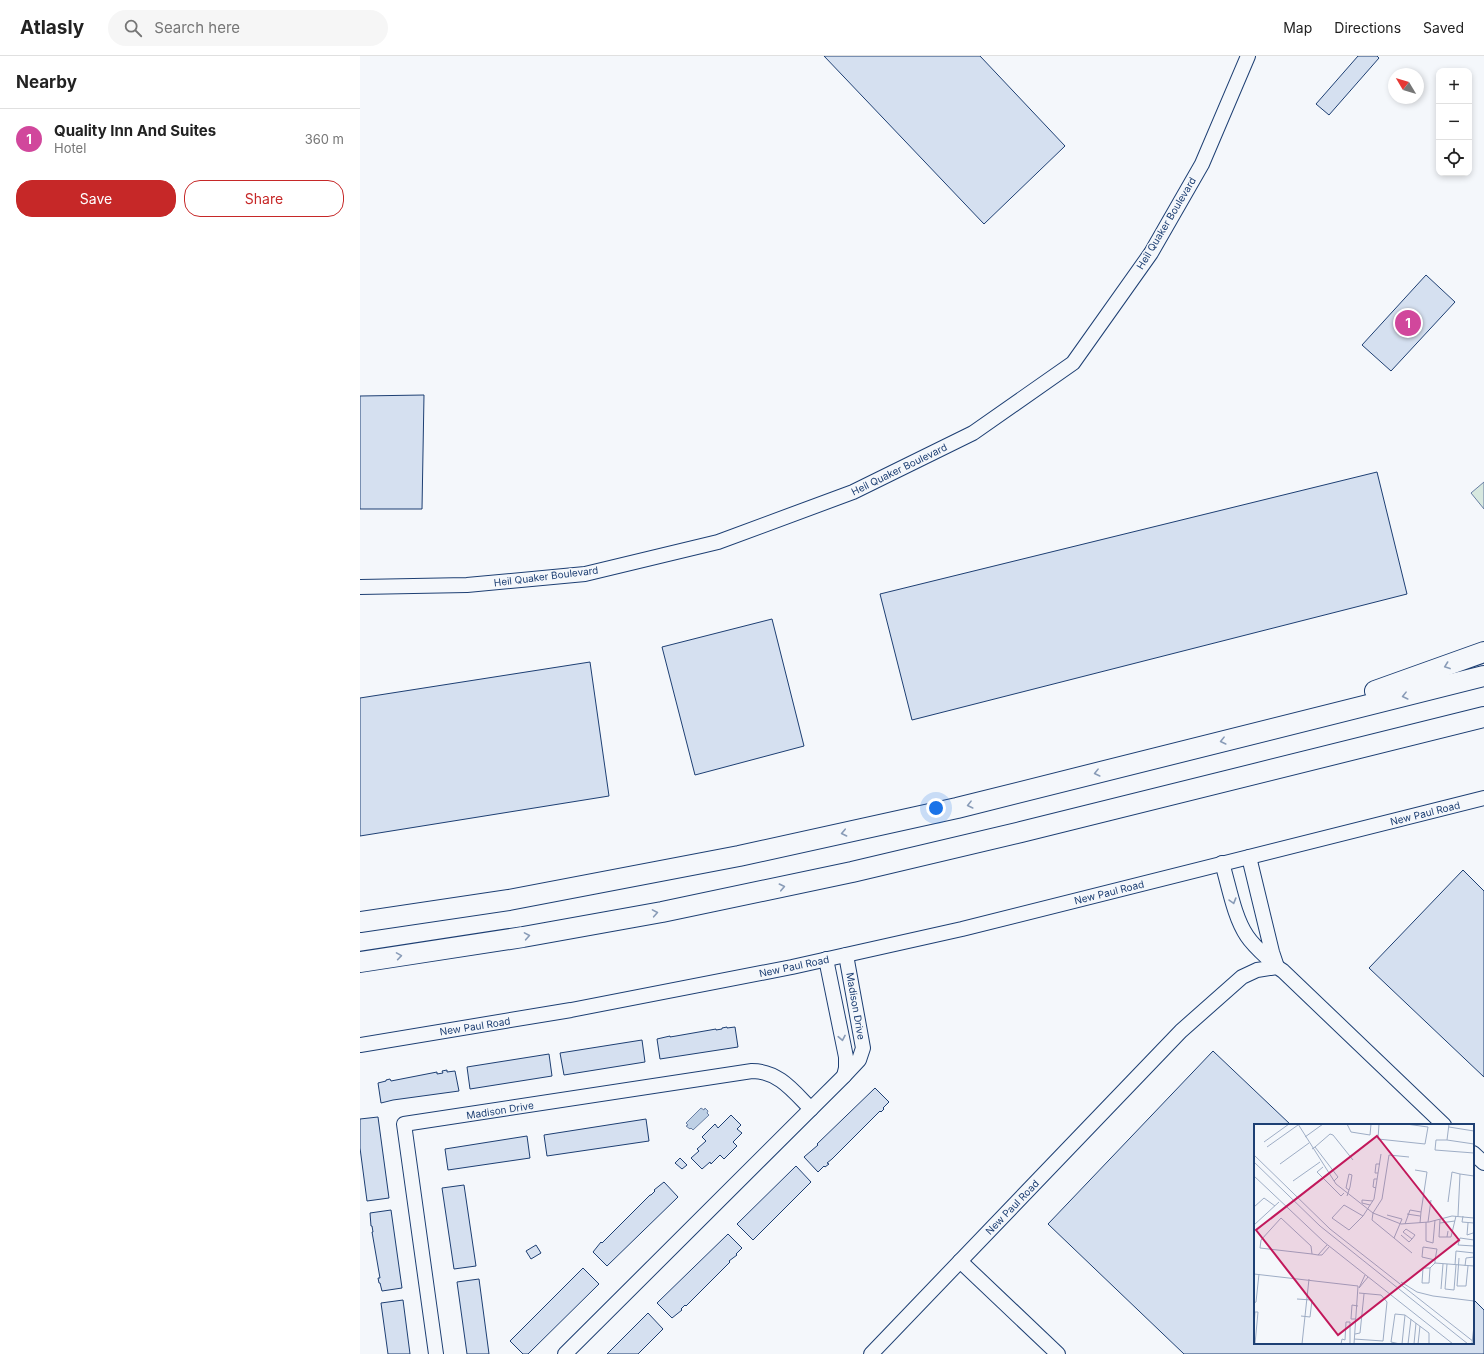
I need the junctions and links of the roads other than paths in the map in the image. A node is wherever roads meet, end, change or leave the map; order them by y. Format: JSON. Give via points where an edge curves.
{"nodes":[{"id":1,"x":1248,"y":56,"type":"edge"},
{"id":2,"x":360,"y":587,"type":"edge"},
{"id":3,"x":1484,"y":652,"type":"edge"},
{"id":4,"x":1484,"y":676,"type":"edge"},
{"id":5,"x":1484,"y":717,"type":"edge"},
{"id":6,"x":1260,"y":732,"type":"junction"},
{"id":7,"x":1484,"y":798,"type":"edge"},
{"id":8,"x":1249,"y":857,"type":"junction"},
{"id":9,"x":1222,"y":863,"type":"junction"},
{"id":10,"x":360,"y":922,"type":"edge"},
{"id":11,"x":846,"y":955,"type":"junction"},
{"id":12,"x":826,"y":959,"type":"junction"},
{"id":13,"x":360,"y":962,"type":"edge"},
{"id":14,"x":1277,"y":967,"type":"junction"},
{"id":15,"x":856,"y":1008,"type":"junction"},
{"id":16,"x":838,"y":1012,"type":"junction"},
{"id":17,"x":360,"y":1045,"type":"edge"},
{"id":18,"x":844,"y":1076,"type":"junction"},
{"id":19,"x":812,"y":1109,"type":"junction"},
{"id":20,"x":1443,"y":1124,"type":"edge"},
{"id":21,"x":1474,"y":1154,"type":"edge"},
{"id":22,"x":1484,"y":1163,"type":"edge"},
{"id":23,"x":960,"y":1261,"type":"junction"},
{"id":24,"x":436,"y":1354,"type":"edge"},
{"id":25,"x":565,"y":1354,"type":"edge"},
{"id":26,"x":871,"y":1354,"type":"edge"},
{"id":27,"x":1058,"y":1354,"type":"edge"}],
"edges":[{"from":1,"to":2,"type":"street","name":"Heil Quaker Boulevard","via":[[1202,164],[1151,253],[1073,363],[973,433],[853,492],[718,542],[584,574],[467,585]]},
{"from":3,"to":6,"type":"highway","one_way":true},
{"from":4,"to":6,"type":"highway","one_way":true},
{"from":13,"to":5,"type":"highway","one_way":true,"via":[[662,912],[852,872]]},
{"from":6,"to":10,"type":"highway","one_way":true,"via":[[958,808],[739,856],[509,900]]},
{"from":7,"to":8,"type":"street","name":"New Paul Road"},
{"from":8,"to":9,"type":"street","name":"New Paul Road"},
{"from":8,"to":14,"type":"street"},
{"from":9,"to":11,"type":"street","name":"New Paul Road","via":[[969,928]]},
{"from":9,"to":14,"type":"street","one_way":true,"via":[[1243,930],[1253,944]]},
{"from":11,"to":12,"type":"street","name":"New Paul Road"},
{"from":11,"to":15,"type":"street","name":"Madison Drive"},
{"from":12,"to":16,"type":"street","name":"Madison Drive"},
{"from":12,"to":17,"type":"street","name":"New Paul Road","via":[[571,1010]]},
{"from":14,"to":20,"type":"street"},
{"from":14,"to":23,"type":"street","name":"New Paul Road","via":[[1257,970],[1242,977],[1181,1031]]},
{"from":15,"to":16,"type":"street"},
{"from":15,"to":18,"type":"street","name":"Madison Drive","via":[[862,1053],[856,1064]]},
{"from":16,"to":18,"type":"street","name":"Madison Drive","one_way":true,"via":[[846,1057]]},
{"from":18,"to":19,"type":"street","name":"Madison Drive"},
{"from":19,"to":24,"type":"street","name":"Madison Drive","via":[[775,1076],[752,1071],[404,1124]]},
{"from":19,"to":25,"type":"street","name":"Madison Drive"},
{"from":21,"to":22,"type":"street"},
{"from":23,"to":26,"type":"street","name":"New Paul Road"},
{"from":23,"to":27,"type":"street"}]}
